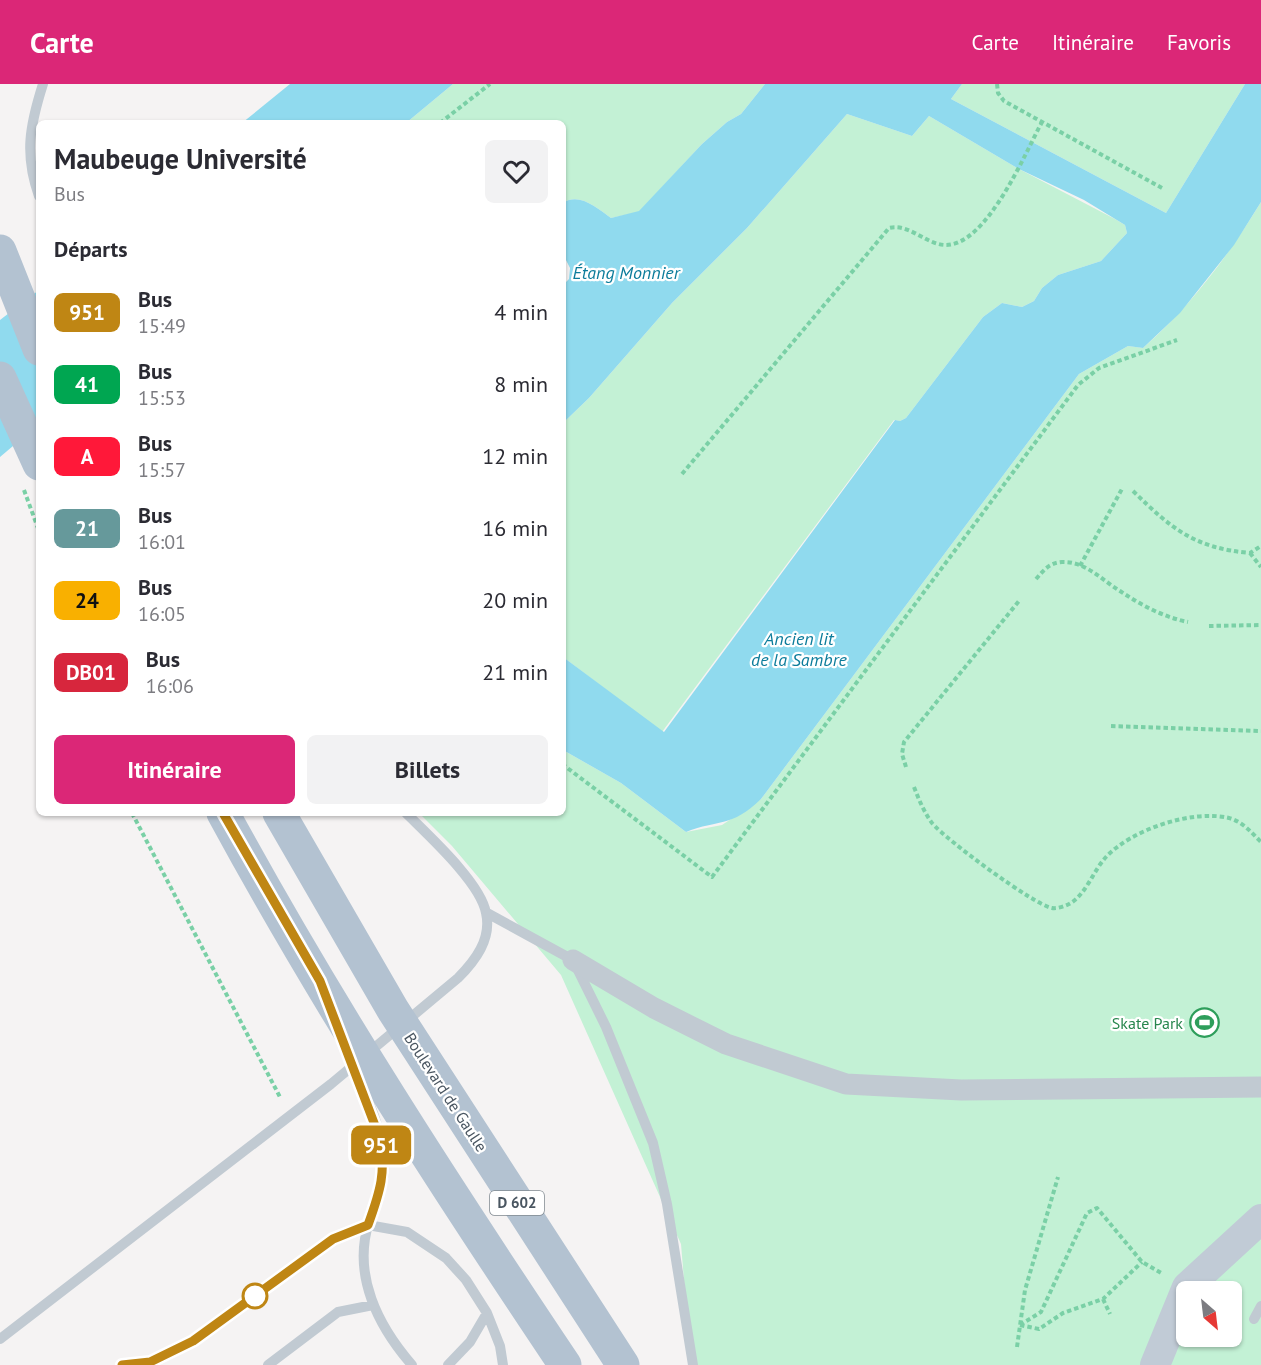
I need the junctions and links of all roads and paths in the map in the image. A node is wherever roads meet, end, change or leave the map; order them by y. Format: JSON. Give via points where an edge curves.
{"nodes":[{"id":1,"x":43,"y":84,"type":"edge"},
{"id":2,"x":490,"y":84,"type":"edge"},
{"id":3,"x":997,"y":84,"type":"edge"},
{"id":4,"x":444,"y":120,"type":"edge"},
{"id":5,"x":1042,"y":122,"type":"junction"},
{"id":6,"x":36,"y":188,"type":"edge"},
{"id":7,"x":1162,"y":188,"type":"dead end"},
{"id":8,"x":0,"y":251,"type":"edge"},
{"id":9,"x":1177,"y":340,"type":"dead end"},
{"id":10,"x":36,"y":341,"type":"edge"},
{"id":11,"x":0,"y":378,"type":"edge"},
{"id":12,"x":36,"y":457,"type":"edge"},
{"id":13,"x":682,"y":474,"type":"dead end"},
{"id":14,"x":1123,"y":487,"type":"dead end"},
{"id":15,"x":1133,"y":491,"type":"dead end"},
{"id":16,"x":28,"y":499,"type":"dead end"},
{"id":17,"x":36,"y":522,"type":"edge"},
{"id":18,"x":1261,"y":546,"type":"edge"},
{"id":19,"x":1250,"y":554,"type":"junction"},
{"id":20,"x":1080,"y":566,"type":"junction"},
{"id":21,"x":1261,"y":567,"type":"edge"},
{"id":22,"x":1036,"y":579,"type":"dead end"},
{"id":23,"x":1019,"y":601,"type":"dead end"},
{"id":24,"x":1188,"y":622,"type":"dead end"},
{"id":25,"x":1261,"y":625,"type":"edge"},
{"id":26,"x":1209,"y":626,"type":"dead end"},
{"id":27,"x":1111,"y":726,"type":"dead end"},
{"id":28,"x":1261,"y":731,"type":"edge"},
{"id":29,"x":566,"y":767,"type":"edge"},
{"id":30,"x":906,"y":767,"type":"dead end"},
{"id":31,"x":914,"y":787,"type":"dead end"},
{"id":32,"x":134,"y":816,"type":"edge"},
{"id":33,"x":225,"y":816,"type":"edge"},
{"id":34,"x":281,"y":816,"type":"edge"},
{"id":35,"x":409,"y":816,"type":"edge"},
{"id":36,"x":1261,"y":842,"type":"edge"},
{"id":37,"x":486,"y":913,"type":"junction"},
{"id":38,"x":573,"y":960,"type":"junction"},
{"id":39,"x":372,"y":1085,"type":"junction"},
{"id":40,"x":1261,"y":1087,"type":"edge"},
{"id":41,"x":290,"y":1116,"type":"junction"},
{"id":42,"x":1058,"y":1177,"type":"dead end"},
{"id":43,"x":1261,"y":1219,"type":"edge"},
{"id":44,"x":368,"y":1225,"type":"junction"},
{"id":45,"x":1103,"y":1299,"type":"junction"},
{"id":46,"x":373,"y":1305,"type":"junction"},
{"id":47,"x":1261,"y":1306,"type":"edge"},
{"id":48,"x":487,"y":1313,"type":"junction"},
{"id":49,"x":1110,"y":1314,"type":"dead end"},
{"id":50,"x":1254,"y":1319,"type":"dead end"},
{"id":51,"x":1020,"y":1325,"type":"junction"},
{"id":52,"x":0,"y":1339,"type":"edge"},
{"id":53,"x":1017,"y":1347,"type":"dead end"},
{"id":54,"x":122,"y":1365,"type":"edge"},
{"id":55,"x":268,"y":1365,"type":"edge"},
{"id":56,"x":412,"y":1365,"type":"edge"},
{"id":57,"x":448,"y":1365,"type":"edge"},
{"id":58,"x":503,"y":1365,"type":"edge"},
{"id":59,"x":565,"y":1365,"type":"edge"},
{"id":60,"x":622,"y":1365,"type":"edge"},
{"id":61,"x":693,"y":1365,"type":"edge"},
{"id":62,"x":1155,"y":1365,"type":"edge"}],
"edges":[{"from":1,"to":6,"type":"lane","via":[[28,147]]},
{"from":2,"to":4,"type":"path"},
{"from":3,"to":5,"type":"path","via":[[1004,101]]},
{"from":5,"to":7,"type":"path"},
{"from":5,"to":13,"type":"path","via":[[998,202],[974,232],[945,245],[897,226],[889,228]]},
{"from":8,"to":10,"type":"main road"},
{"from":9,"to":29,"type":"path","via":[[1099,368],[1078,385],[712,877]]},
{"from":11,"to":12,"type":"main road"},
{"from":14,"to":20,"type":"path"},
{"from":15,"to":19,"type":"path","via":[[1188,538],[1226,551]]},
{"from":16,"to":17,"type":"path"},
{"from":18,"to":19,"type":"path"},
{"from":19,"to":21,"type":"path"},
{"from":20,"to":22,"type":"path","via":[[1063,562],[1048,566]]},
{"from":20,"to":24,"type":"path","via":[[1145,606]]},
{"from":23,"to":30,"type":"path","via":[[904,742]]},
{"from":25,"to":26,"type":"path"},
{"from":27,"to":28,"type":"path"},
{"from":31,"to":36,"type":"path","via":[[934,826],[1029,897],[1050,908],[1070,904],[1107,856],[1156,826],[1190,818],[1227,818],[1244,825]]},
{"from":32,"to":41,"type":"path"},
{"from":33,"to":39,"type":"main road","number":"D 602","via":[[320,981]]},
{"from":34,"to":60,"type":"main road","name":"Boulevard de Gaulle","number":"D 602","via":[[393,1010]]},
{"from":35,"to":37,"type":"lane","via":[[471,884]]},
{"from":37,"to":38,"type":"lane"},
{"from":37,"to":41,"type":"lane","via":[[485,940],[476,960]]},
{"from":38,"to":40,"type":"street","via":[[654,1008],[726,1044],[846,1084],[961,1090]]},
{"from":38,"to":61,"type":"lane","via":[[606,1027],[653,1143]]},
{"from":39,"to":44,"type":"lane","via":[[384,1159],[383,1179]]},
{"from":39,"to":59,"type":"main road","number":"D 602"},
{"from":41,"to":52,"type":"lane"},
{"from":42,"to":51,"type":"path","via":[[1025,1290]]},
{"from":43,"to":62,"type":"main road","via":[[1187,1287]]},
{"from":44,"to":46,"type":"lane","via":[[364,1268]]},
{"from":44,"to":48,"type":"lane","via":[[407,1232],[446,1258]]},
{"from":44,"to":54,"type":"lane","via":[[333,1239],[193,1341],[150,1362]]},
{"from":45,"to":49,"type":"path"},
{"from":45,"to":51,"type":"path","via":[[1063,1313],[1039,1329]]},
{"from":45,"to":51,"type":"path","via":[[1142,1262],[1097,1208],[1087,1213],[1041,1312]]},
{"from":46,"to":55,"type":"lane","via":[[338,1312]]},
{"from":46,"to":56,"type":"lane"},
{"from":47,"to":50,"type":"lane"},
{"from":48,"to":57,"type":"lane","via":[[470,1342]]},
{"from":48,"to":58,"type":"lane"},
{"from":51,"to":53,"type":"path"}]}
